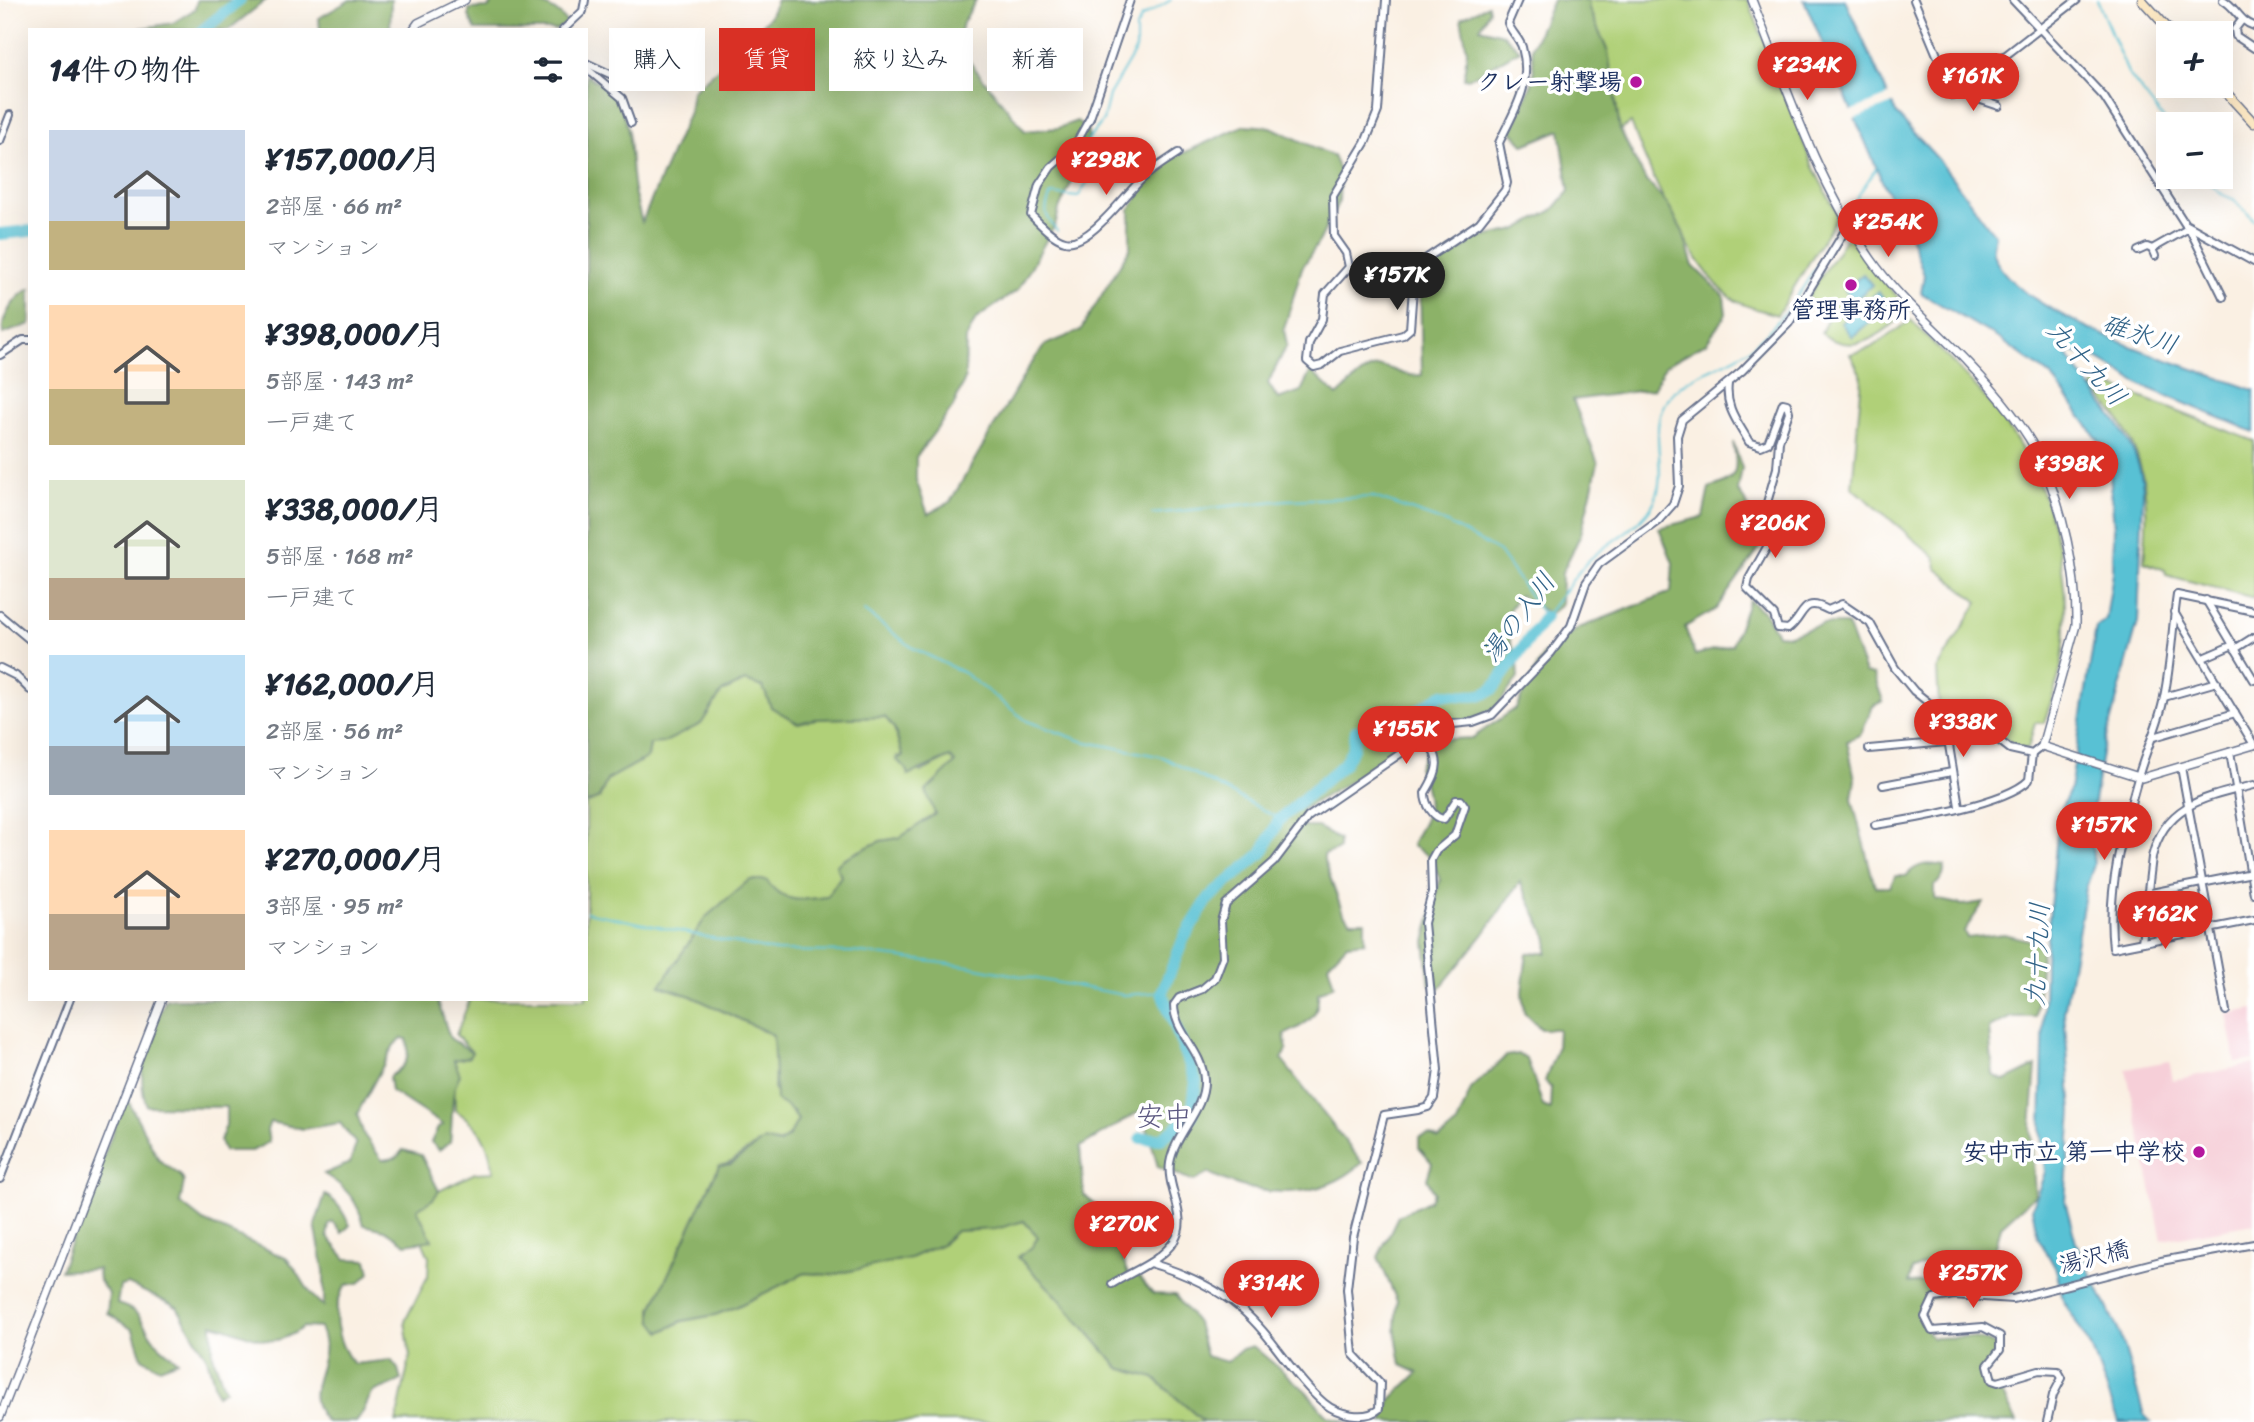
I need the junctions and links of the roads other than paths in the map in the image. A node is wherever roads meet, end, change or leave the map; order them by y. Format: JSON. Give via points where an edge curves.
{"nodes":[{"id":1,"x":465,"y":0,"type":"edge"},
{"id":2,"x":585,"y":0,"type":"edge"},
{"id":3,"x":1130,"y":0,"type":"edge"},
{"id":4,"x":1386,"y":0,"type":"edge"},
{"id":5,"x":1518,"y":0,"type":"edge"},
{"id":6,"x":1752,"y":0,"type":"edge"},
{"id":7,"x":1914,"y":0,"type":"edge"},
{"id":8,"x":2013,"y":0,"type":"edge"},
{"id":9,"x":2077,"y":0,"type":"edge"},
{"id":10,"x":2142,"y":0,"type":"edge"},
{"id":11,"x":2222,"y":0,"type":"edge"},
{"id":12,"x":2242,"y":20,"type":"junction"},
{"id":13,"x":2161,"y":21,"type":"edge"},
{"id":14,"x":2254,"y":26,"type":"edge"},
{"id":15,"x":414,"y":28,"type":"edge"},
{"id":16,"x":565,"y":28,"type":"edge"},
{"id":17,"x":2040,"y":30,"type":"junction"},
{"id":18,"x":2254,"y":48,"type":"edge"},
{"id":19,"x":1937,"y":55,"type":"dead end"},
{"id":20,"x":588,"y":66,"type":"edge"},
{"id":21,"x":588,"y":67,"type":"edge"},
{"id":22,"x":609,"y":74,"type":"edge"},
{"id":23,"x":2231,"y":98,"type":"edge"},
{"id":24,"x":1999,"y":106,"type":"dead end"},
{"id":25,"x":10,"y":115,"type":"dead end"},
{"id":26,"x":631,"y":123,"type":"dead end"},
{"id":27,"x":2254,"y":123,"type":"edge"},
{"id":28,"x":0,"y":141,"type":"edge"},
{"id":29,"x":1178,"y":153,"type":"dead end"},
{"id":30,"x":1846,"y":219,"type":"junction"},
{"id":31,"x":2189,"y":228,"type":"junction"},
{"id":32,"x":2152,"y":249,"type":"junction"},
{"id":33,"x":2138,"y":251,"type":"dead end"},
{"id":34,"x":2155,"y":256,"type":"dead end"},
{"id":35,"x":2254,"y":262,"type":"edge"},
{"id":36,"x":2223,"y":297,"type":"dead end"},
{"id":37,"x":28,"y":340,"type":"edge"},
{"id":38,"x":0,"y":355,"type":"edge"},
{"id":39,"x":1728,"y":384,"type":"junction"},
{"id":40,"x":2206,"y":600,"type":"junction"},
{"id":41,"x":2254,"y":611,"type":"edge"},
{"id":42,"x":2174,"y":612,"type":"junction"},
{"id":43,"x":0,"y":615,"type":"edge"},
{"id":44,"x":2254,"y":637,"type":"edge"},
{"id":45,"x":28,"y":638,"type":"edge"},
{"id":46,"x":2234,"y":647,"type":"junction"},
{"id":47,"x":2203,"y":658,"type":"junction"},
{"id":48,"x":0,"y":668,"type":"edge"},
{"id":49,"x":2254,"y":680,"type":"edge"},
{"id":50,"x":2217,"y":682,"type":"junction"},
{"id":51,"x":28,"y":688,"type":"edge"},
{"id":52,"x":2164,"y":697,"type":"junction"},
{"id":53,"x":2235,"y":713,"type":"junction"},
{"id":54,"x":1944,"y":715,"type":"junction"},
{"id":55,"x":1423,"y":733,"type":"junction"},
{"id":56,"x":2154,"y":737,"type":"junction"},
{"id":57,"x":1947,"y":742,"type":"junction"},
{"id":58,"x":2254,"y":745,"type":"edge"},
{"id":59,"x":2045,"y":748,"type":"junction"},
{"id":60,"x":1870,"y":749,"type":"dead end"},
{"id":61,"x":2230,"y":752,"type":"junction"},
{"id":62,"x":2032,"y":754,"type":"junction"},
{"id":63,"x":2181,"y":768,"type":"junction"},
{"id":64,"x":1952,"y":772,"type":"junction"},
{"id":65,"x":2134,"y":776,"type":"junction"},
{"id":66,"x":1883,"y":785,"type":"dead end"},
{"id":67,"x":2254,"y":785,"type":"edge"},
{"id":68,"x":2236,"y":790,"type":"junction"},
{"id":69,"x":1959,"y":806,"type":"junction"},
{"id":70,"x":2188,"y":806,"type":"junction"},
{"id":71,"x":1875,"y":825,"type":"dead end"},
{"id":72,"x":2252,"y":873,"type":"edge"},
{"id":73,"x":2203,"y":883,"type":"junction"},
{"id":74,"x":2146,"y":894,"type":"junction"},
{"id":75,"x":2254,"y":894,"type":"edge"},
{"id":76,"x":2254,"y":920,"type":"edge"},
{"id":77,"x":2211,"y":928,"type":"junction"},
{"id":78,"x":2143,"y":942,"type":"junction"},
{"id":79,"x":70,"y":1001,"type":"edge"},
{"id":80,"x":161,"y":1001,"type":"edge"},
{"id":81,"x":2226,"y":1011,"type":"dead end"},
{"id":82,"x":0,"y":1178,"type":"edge"},
{"id":83,"x":2254,"y":1244,"type":"edge"},
{"id":84,"x":1150,"y":1262,"type":"junction"},
{"id":85,"x":1112,"y":1284,"type":"dead end"},
{"id":86,"x":0,"y":1417,"type":"edge"},
{"id":87,"x":2047,"y":1422,"type":"edge"}],
"edges":[{"from":1,"to":15,"type":"street"},
{"from":2,"to":16,"type":"street","via":[[583,11]]},
{"from":3,"to":29,"type":"street","via":[[1090,118],[1074,147],[1051,167],[1039,186],[1031,215],[1065,241],[1079,240],[1143,177]]},
{"from":4,"to":5,"type":"street","via":[[1378,111],[1333,197],[1334,236],[1349,267],[1325,293],[1322,319],[1307,356],[1314,367],[1340,351],[1403,335],[1410,329],[1414,274],[1427,258],[1479,223],[1505,190],[1499,143],[1517,112],[1524,80],[1522,46],[1508,23]]},
{"from":6,"to":30,"type":"street","via":[[1808,146]]},
{"from":7,"to":19,"type":"street"},
{"from":8,"to":17,"type":"street"},
{"from":9,"to":17,"type":"street"},
{"from":10,"to":13,"type":"main road"},
{"from":11,"to":12,"type":"street","via":[[2232,5]]},
{"from":12,"to":14,"type":"street"},
{"from":12,"to":18,"type":"street","via":[[2236,36]]},
{"from":17,"to":24,"type":"street","via":[[1955,94]]},
{"from":17,"to":31,"type":"street","via":[[2112,107]]},
{"from":20,"to":22,"type":"street"},
{"from":21,"to":26,"type":"street","via":[[622,98]]},
{"from":23,"to":27,"type":"main road"},
{"from":25,"to":28,"type":"street"},
{"from":30,"to":39,"type":"street","via":[[1789,323]]},
{"from":30,"to":59,"type":"street","via":[[1880,272],[1999,398],[2046,473],[2068,547],[2076,625]]},
{"from":31,"to":32,"type":"street"},
{"from":31,"to":35,"type":"street"},
{"from":31,"to":36,"type":"street"},
{"from":32,"to":33,"type":"street"},
{"from":32,"to":34,"type":"street"},
{"from":37,"to":38,"type":"street"},
{"from":39,"to":54,"type":"street","via":[[1726,398],[1749,442],[1768,443],[1783,403],[1789,412],[1762,520],[1772,538],[1747,588],[1774,615],[1778,628],[1788,629],[1797,623],[1800,612],[1817,604],[1828,610],[1842,604],[1859,613],[1914,691]]},
{"from":39,"to":55,"type":"street","via":[[1686,415],[1678,428],[1679,486],[1670,510],[1599,564],[1586,583],[1571,626],[1551,653],[1485,719],[1439,723]]},
{"from":40,"to":41,"type":"street"},
{"from":40,"to":42,"type":"street","via":[[2176,595]]},
{"from":40,"to":46,"type":"street"},
{"from":42,"to":47,"type":"street"},
{"from":42,"to":52,"type":"street"},
{"from":43,"to":45,"type":"street"},
{"from":44,"to":46,"type":"street"},
{"from":46,"to":47,"type":"street"},
{"from":46,"to":49,"type":"street"},
{"from":47,"to":50,"type":"street"},
{"from":48,"to":51,"type":"street"},
{"from":50,"to":52,"type":"street"},
{"from":50,"to":53,"type":"street"},
{"from":52,"to":56,"type":"street"},
{"from":53,"to":56,"type":"street"},
{"from":53,"to":58,"type":"street"},
{"from":54,"to":57,"type":"street"},
{"from":54,"to":62,"type":"street","via":[[1986,731],[2010,749]]},
{"from":55,"to":84,"type":"street","via":[[1405,751],[1319,807],[1266,870],[1226,904],[1221,921],[1221,968],[1209,985],[1175,1001],[1176,1019],[1203,1069],[1204,1091],[1175,1145],[1170,1166],[1170,1184],[1180,1216],[1177,1236]]},
{"from":55,"to":84,"type":"street","via":[[1438,765],[1425,793],[1430,809],[1444,819],[1456,800],[1465,806],[1455,835],[1431,860],[1432,893],[1424,923],[1438,1070],[1434,1098],[1424,1108],[1384,1115],[1350,1257],[1350,1341],[1357,1361],[1380,1383],[1379,1409],[1350,1414],[1326,1405],[1274,1342],[1227,1298],[1190,1276]]},
{"from":56,"to":65,"type":"street"},
{"from":57,"to":60,"type":"street"},
{"from":57,"to":64,"type":"street"},
{"from":58,"to":61,"type":"street"},
{"from":59,"to":62,"type":"street"},
{"from":59,"to":65,"type":"street"},
{"from":61,"to":63,"type":"street"},
{"from":61,"to":68,"type":"street"},
{"from":62,"to":69,"type":"street","via":[[2026,783],[2005,794]]},
{"from":63,"to":65,"type":"street"},
{"from":63,"to":70,"type":"street"},
{"from":64,"to":66,"type":"street"},
{"from":64,"to":69,"type":"street"},
{"from":65,"to":78,"type":"street","via":[[2117,870],[2111,937],[2113,948]]},
{"from":67,"to":68,"type":"street"},
{"from":68,"to":70,"type":"street"},
{"from":68,"to":72,"type":"street"},
{"from":69,"to":71,"type":"street","via":[[1936,816]]},
{"from":70,"to":73,"type":"street"},
{"from":70,"to":74,"type":"street","via":[[2160,832]]},
{"from":72,"to":73,"type":"street"},
{"from":72,"to":75,"type":"street"},
{"from":73,"to":74,"type":"street"},
{"from":73,"to":77,"type":"street"},
{"from":74,"to":78,"type":"street"},
{"from":76,"to":77,"type":"street"},
{"from":77,"to":78,"type":"street"},
{"from":77,"to":81,"type":"street"},
{"from":79,"to":82,"type":"street"},
{"from":80,"to":86,"type":"street"},
{"from":83,"to":87,"type":"street","name":"湯沢橋","via":[[2159,1261],[2013,1299],[1941,1297],[1929,1304],[1925,1317],[1932,1331],[1983,1327],[1996,1332],[2003,1343],[1988,1365],[1992,1380],[2039,1370],[2058,1371],[2062,1378]]},
{"from":84,"to":85,"type":"street"}]}
